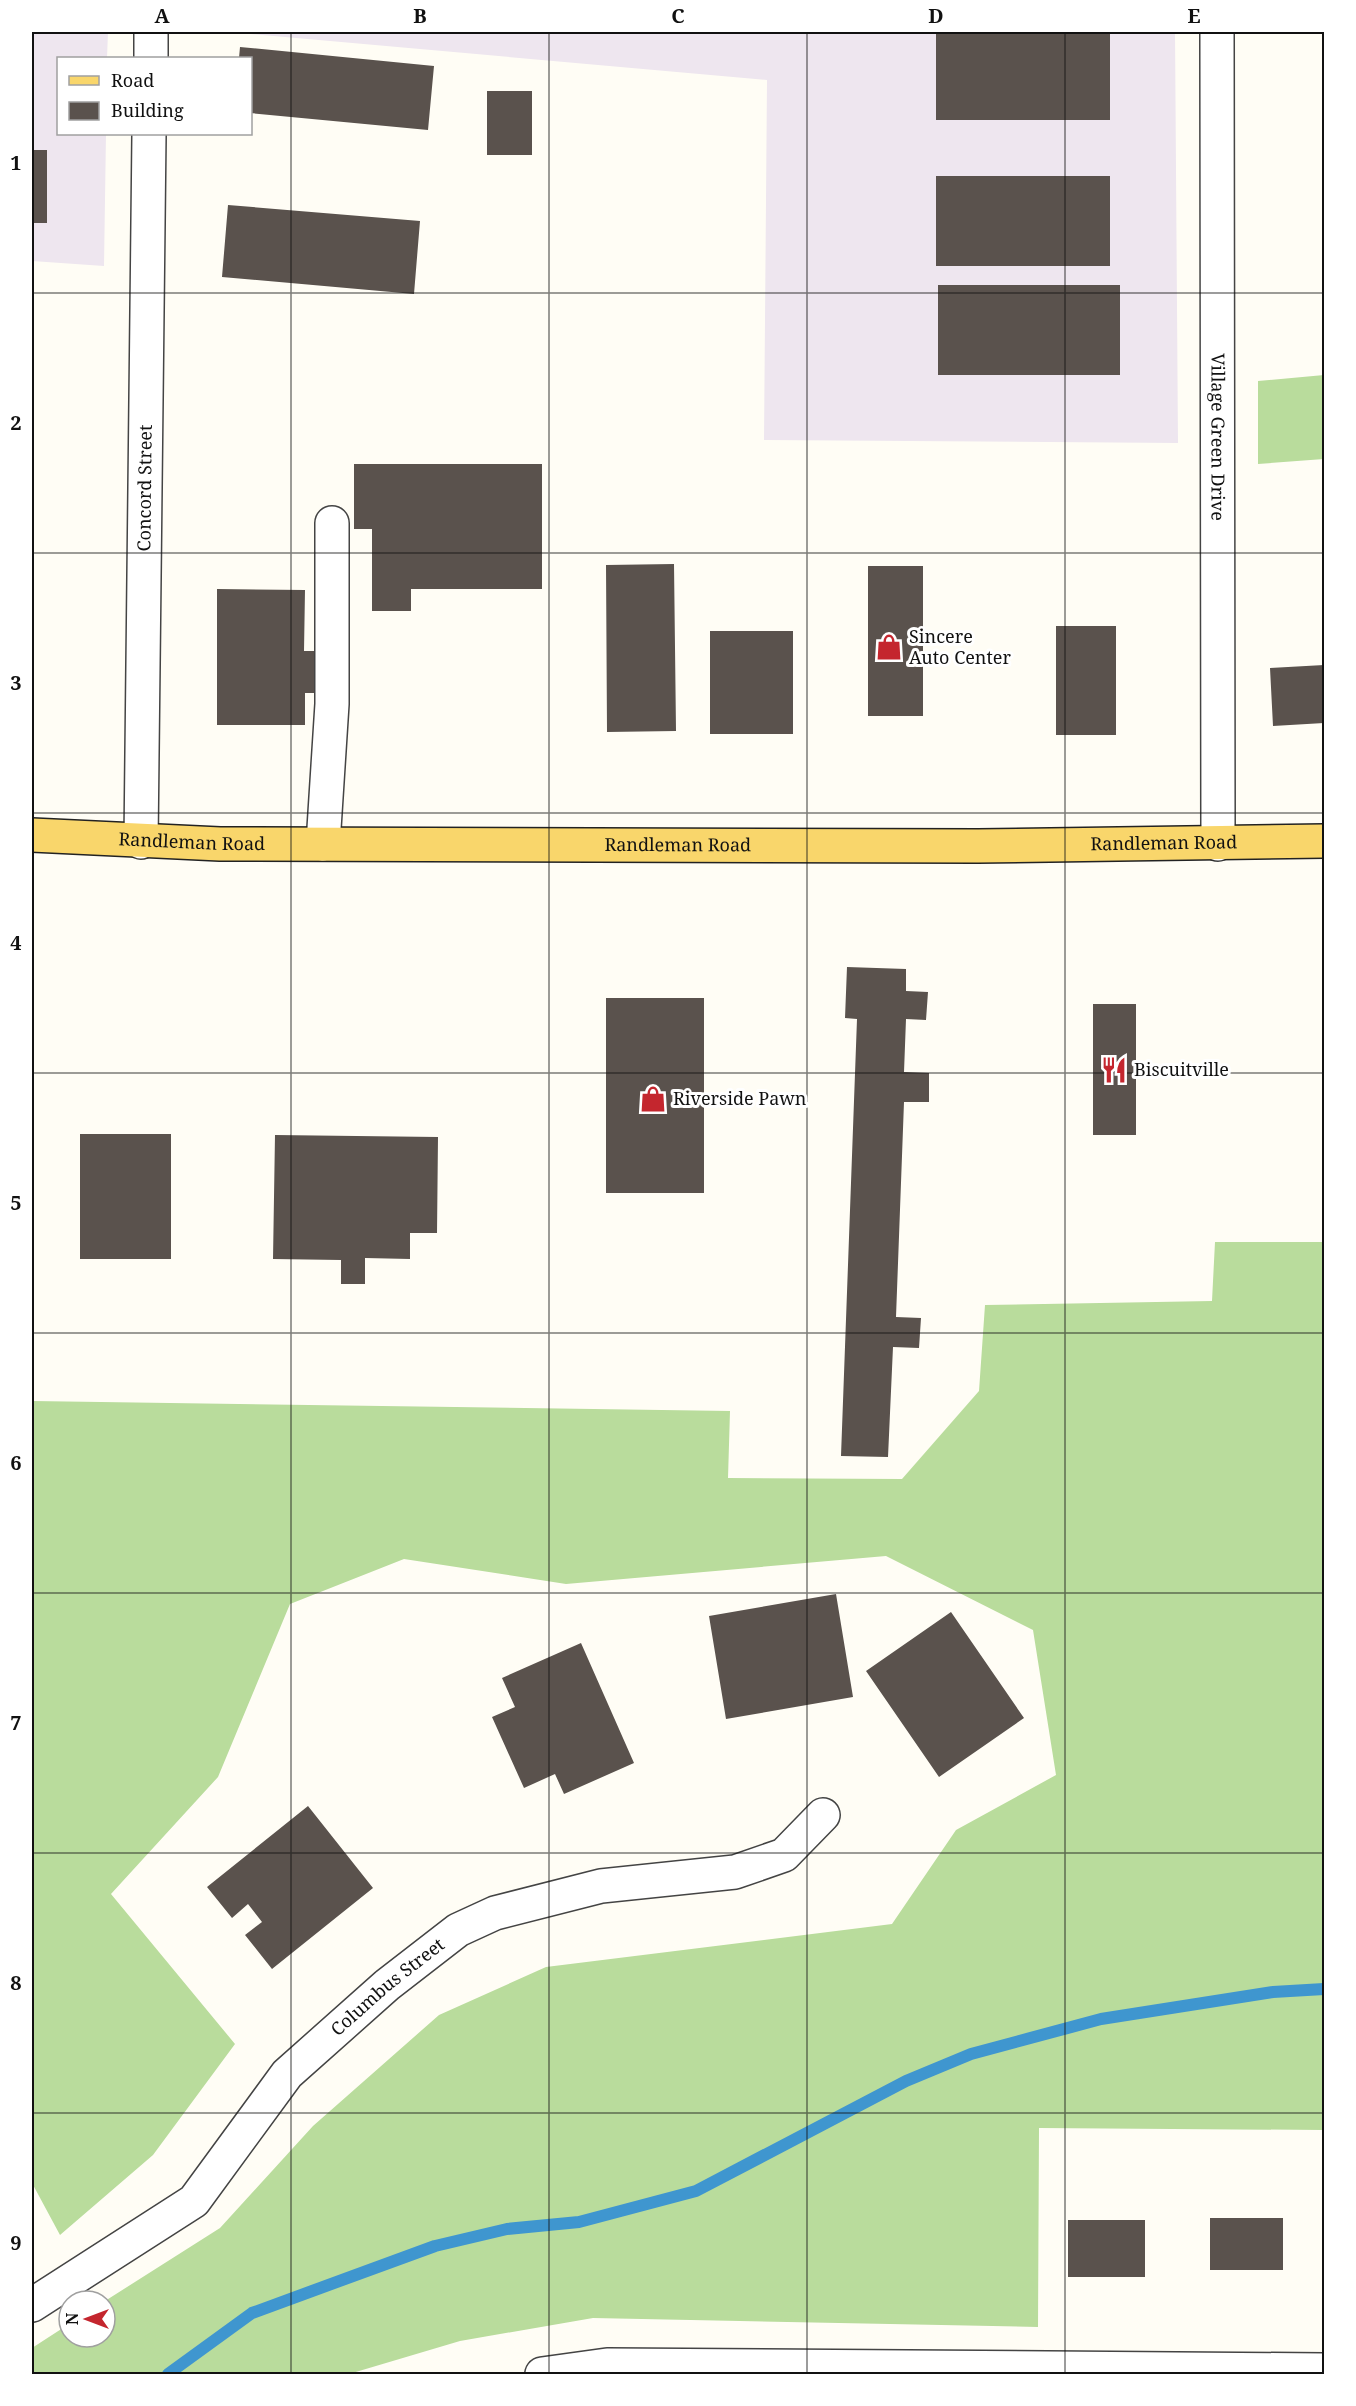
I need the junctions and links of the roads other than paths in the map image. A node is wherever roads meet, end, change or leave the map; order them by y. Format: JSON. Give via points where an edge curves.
{"nodes":[{"id":1,"x":151,"y":32,"type":"edge"},
{"id":2,"x":1217,"y":32,"type":"edge"},
{"id":3,"x":150,"y":57,"type":"edge"},
{"id":4,"x":149,"y":135,"type":"edge"},
{"id":5,"x":332,"y":523,"type":"dead end"},
{"id":6,"x":32,"y":835,"type":"edge"},
{"id":7,"x":1324,"y":841,"type":"edge"},
{"id":8,"x":141,"y":842,"type":"junction"},
{"id":9,"x":323,"y":844,"type":"junction"},
{"id":10,"x":1218,"y":844,"type":"junction"},
{"id":11,"x":823,"y":1815,"type":"dead end"},
{"id":12,"x":32,"y":2305,"type":"edge"},
{"id":13,"x":1324,"y":2370,"type":"edge"},
{"id":14,"x":542,"y":2374,"type":"edge"}],
"edges":[{"from":1,"to":3,"type":"street"},
{"from":2,"to":10,"type":"street","name":"Village Green Drive"},
{"from":4,"to":8,"type":"street","name":"Concord Street"},
{"from":5,"to":9,"type":"street","via":[[332,704]]},
{"from":6,"to":8,"type":"main road","name":"Randleman Road"},
{"from":7,"to":10,"type":"main road","name":"Randleman Road"},
{"from":8,"to":9,"type":"main road","name":"Randleman Road"},
{"from":9,"to":10,"type":"main road","name":"Randleman Road"},
{"from":11,"to":12,"type":"street","name":"Columbus Street","via":[[784,1855],[735,1872],[601,1886],[495,1913],[458,1930],[387,1984],[287,2074],[194,2201]]},
{"from":13,"to":14,"type":"street","via":[[607,2366]]}]}
